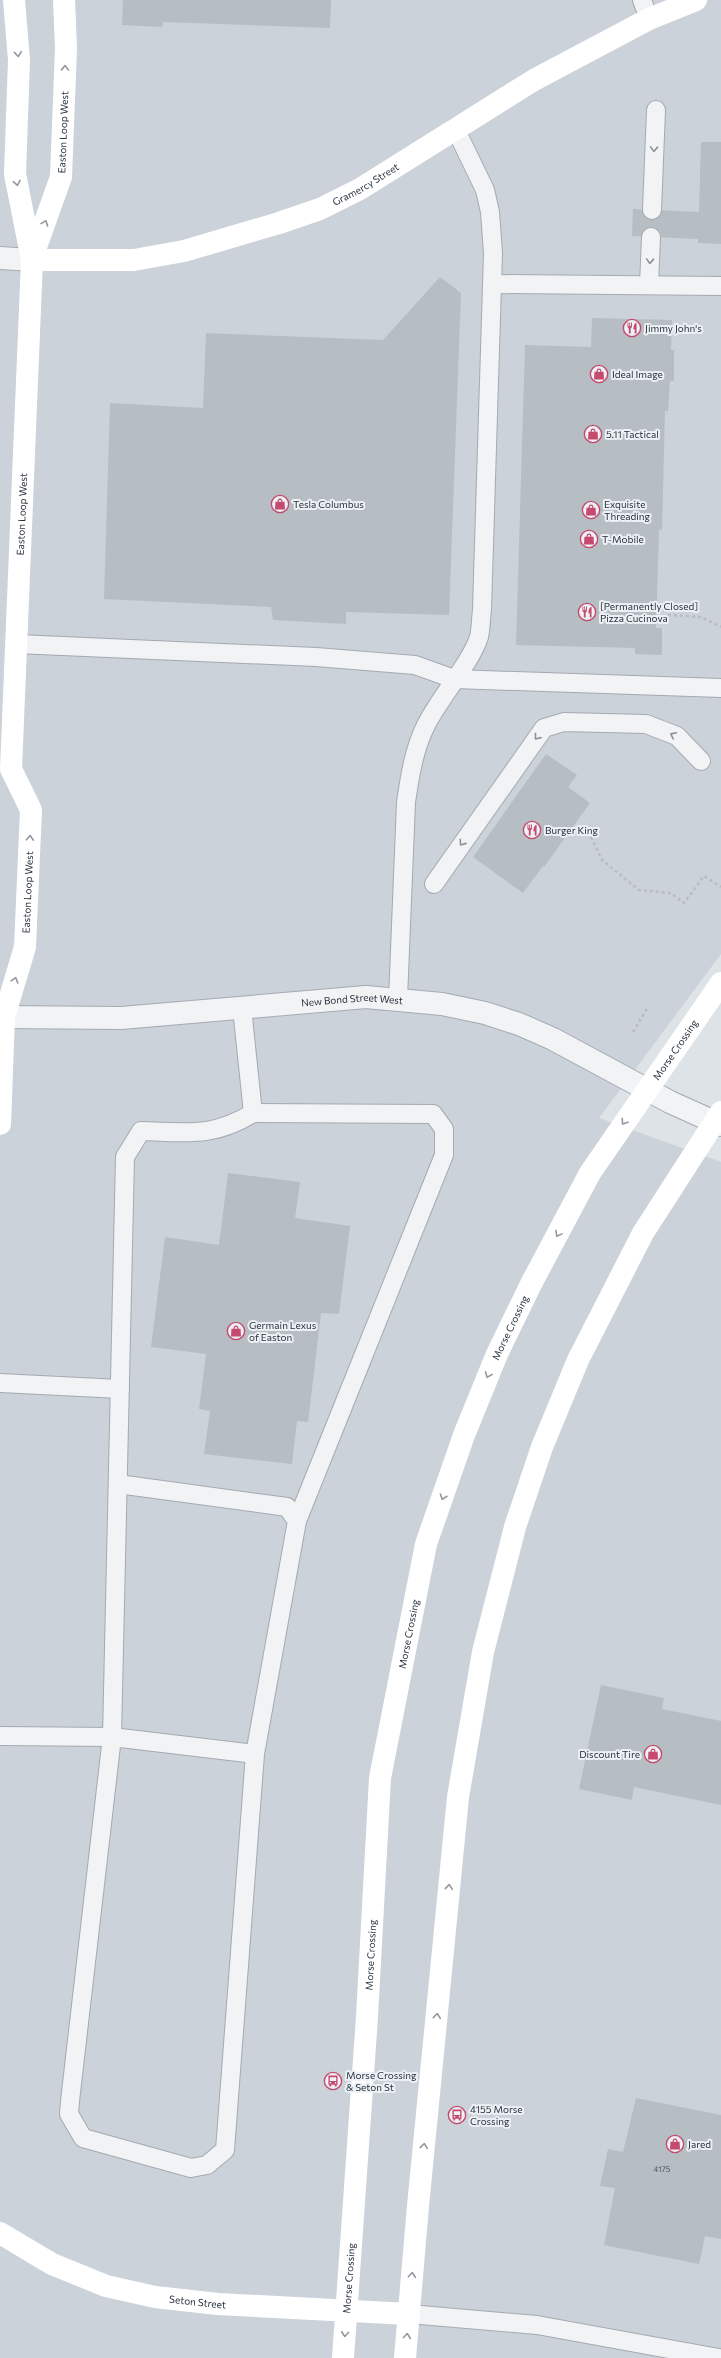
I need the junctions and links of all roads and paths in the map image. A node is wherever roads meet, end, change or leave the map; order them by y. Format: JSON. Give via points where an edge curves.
{"nodes":[{"id":1,"x":14,"y":0,"type":"edge"},
{"id":2,"x":64,"y":0,"type":"edge"},
{"id":3,"x":696,"y":0,"type":"edge"},
{"id":4,"x":645,"y":9,"type":"edge"},
{"id":5,"x":656,"y":110,"type":"dead end"},
{"id":6,"x":456,"y":128,"type":"junction"},
{"id":7,"x":652,"y":210,"type":"dead end"},
{"id":8,"x":651,"y":237,"type":"dead end"},
{"id":9,"x":0,"y":258,"type":"edge"},
{"id":10,"x":32,"y":260,"type":"junction"},
{"id":11,"x":494,"y":284,"type":"junction"},
{"id":12,"x":649,"y":285,"type":"junction"},
{"id":13,"x":721,"y":286,"type":"edge"},
{"id":14,"x":668,"y":616,"type":"dead end"},
{"id":15,"x":721,"y":627,"type":"edge"},
{"id":16,"x":17,"y":644,"type":"junction"},
{"id":17,"x":454,"y":679,"type":"junction"},
{"id":18,"x":721,"y":688,"type":"edge"},
{"id":19,"x":702,"y":761,"type":"dead end"},
{"id":20,"x":6,"y":777,"type":"edge"},
{"id":21,"x":591,"y":837,"type":"dead end"},
{"id":22,"x":434,"y":884,"type":"dead end"},
{"id":23,"x":721,"y":887,"type":"edge"},
{"id":24,"x":721,"y":983,"type":"edge"},
{"id":25,"x":398,"y":999,"type":"junction"},
{"id":26,"x":648,"y":1007,"type":"dead end"},
{"id":27,"x":242,"y":1008,"type":"junction"},
{"id":28,"x":1,"y":1014,"type":"edge"},
{"id":29,"x":633,"y":1032,"type":"dead end"},
{"id":30,"x":646,"y":1090,"type":"junction"},
{"id":31,"x":253,"y":1113,"type":"junction"},
{"id":32,"x":718,"y":1120,"type":"edge"},
{"id":33,"x":0,"y":1124,"type":"edge"},
{"id":34,"x":0,"y":1383,"type":"edge"},
{"id":35,"x":120,"y":1389,"type":"junction"},
{"id":36,"x":118,"y":1484,"type":"junction"},
{"id":37,"x":297,"y":1521,"type":"junction"},
{"id":38,"x":0,"y":1736,"type":"edge"},
{"id":39,"x":112,"y":1738,"type":"junction"},
{"id":40,"x":255,"y":1754,"type":"junction"},
{"id":41,"x":0,"y":2233,"type":"edge"},
{"id":42,"x":346,"y":2310,"type":"junction"},
{"id":43,"x":409,"y":2314,"type":"junction"},
{"id":44,"x":343,"y":2358,"type":"edge"},
{"id":45,"x":405,"y":2358,"type":"edge"},
{"id":46,"x":719,"y":2358,"type":"edge"}],
"edges":[{"from":1,"to":10,"type":"main road","name":"Easton Loop West","one_way":true,"via":[[19,60],[15,174]]},
{"from":10,"to":2,"type":"main road","name":"Easton Loop West","one_way":true,"via":[[61,177],[66,48]]},
{"from":3,"to":4,"type":"main road","name":"Gramercy Street"},
{"from":4,"to":6,"type":"main road","name":"Gramercy Street"},
{"from":5,"to":7,"type":"lane","one_way":true},
{"from":6,"to":10,"type":"main road","name":"Gramercy Street","via":[[360,189],[320,209],[279,223],[184,251],[134,260]]},
{"from":6,"to":11,"type":"lane","via":[[485,190],[490,212]]},
{"from":8,"to":12,"type":"lane","one_way":true},
{"from":9,"to":10,"type":"street","name":"Gramercy Street"},
{"from":10,"to":16,"type":"main road","name":"Easton Loop West"},
{"from":11,"to":12,"type":"lane"},
{"from":11,"to":17,"type":"lane","via":[[482,609],[479,636],[470,656]]},
{"from":12,"to":13,"type":"lane"},
{"from":14,"to":15,"type":"path","via":[[701,617]]},
{"from":16,"to":17,"type":"lane","via":[[362,660],[415,665]]},
{"from":16,"to":20,"type":"main road","name":"Easton Loop West"},
{"from":17,"to":18,"type":"lane"},
{"from":17,"to":25,"type":"lane","via":[[425,726],[410,773],[406,802]]},
{"from":19,"to":22,"type":"lane","one_way":true,"via":[[677,736],[646,724],[564,722],[544,728]]},
{"from":28,"to":20,"type":"main road","name":"Easton Loop West","one_way":true,"via":[[25,947],[31,810]]},
{"from":21,"to":23,"type":"path","via":[[602,860],[639,890],[671,893],[684,903],[704,876]]},
{"from":24,"to":30,"type":"main road","name":"Morse Crossing"},
{"from":25,"to":27,"type":"street","name":"New Bond Street West","via":[[336,998]]},
{"from":25,"to":30,"type":"street","name":"New Bond Street West","via":[[442,1004],[485,1013],[519,1024],[553,1039]]},
{"from":26,"to":29,"type":"path"},
{"from":27,"to":28,"type":"street","name":"New Bond Street West","via":[[121,1018]]},
{"from":27,"to":31,"type":"lane"},
{"from":28,"to":33,"type":"main road","name":"Easton Loop West"},
{"from":30,"to":32,"type":"street","name":"New Bond Street West","via":[[682,1108]]},
{"from":30,"to":42,"type":"main road","name":"Morse Crossing","one_way":true,"via":[[590,1173],[497,1354],[464,1435],[426,1544],[380,1778]]},
{"from":31,"to":35,"type":"lane","via":[[233,1125],[204,1132],[141,1131],[125,1158]]},
{"from":31,"to":37,"type":"lane","via":[[433,1114],[444,1129],[444,1155]]},
{"from":43,"to":32,"type":"main road","one_way":true,"via":[[458,1797],[483,1652],[515,1527],[542,1448],[578,1360],[643,1234]]},
{"from":34,"to":35,"type":"lane"},
{"from":35,"to":36,"type":"lane"},
{"from":36,"to":37,"type":"lane","via":[[287,1507]]},
{"from":36,"to":39,"type":"lane"},
{"from":37,"to":40,"type":"lane"},
{"from":38,"to":39,"type":"lane"},
{"from":39,"to":40,"type":"lane"},
{"from":39,"to":40,"type":"lane","via":[[69,2114],[83,2138],[191,2168],[207,2166],[225,2150]]},
{"from":41,"to":42,"type":"main road","name":"Seton Street","via":[[52,2264],[106,2286],[155,2297],[218,2304]]},
{"from":42,"to":43,"type":"main road","name":"Seton Street"},
{"from":42,"to":44,"type":"main road","name":"Morse Crossing","one_way":true},
{"from":45,"to":43,"type":"main road","one_way":true},
{"from":43,"to":46,"type":"lane","via":[[538,2325]]}]}
